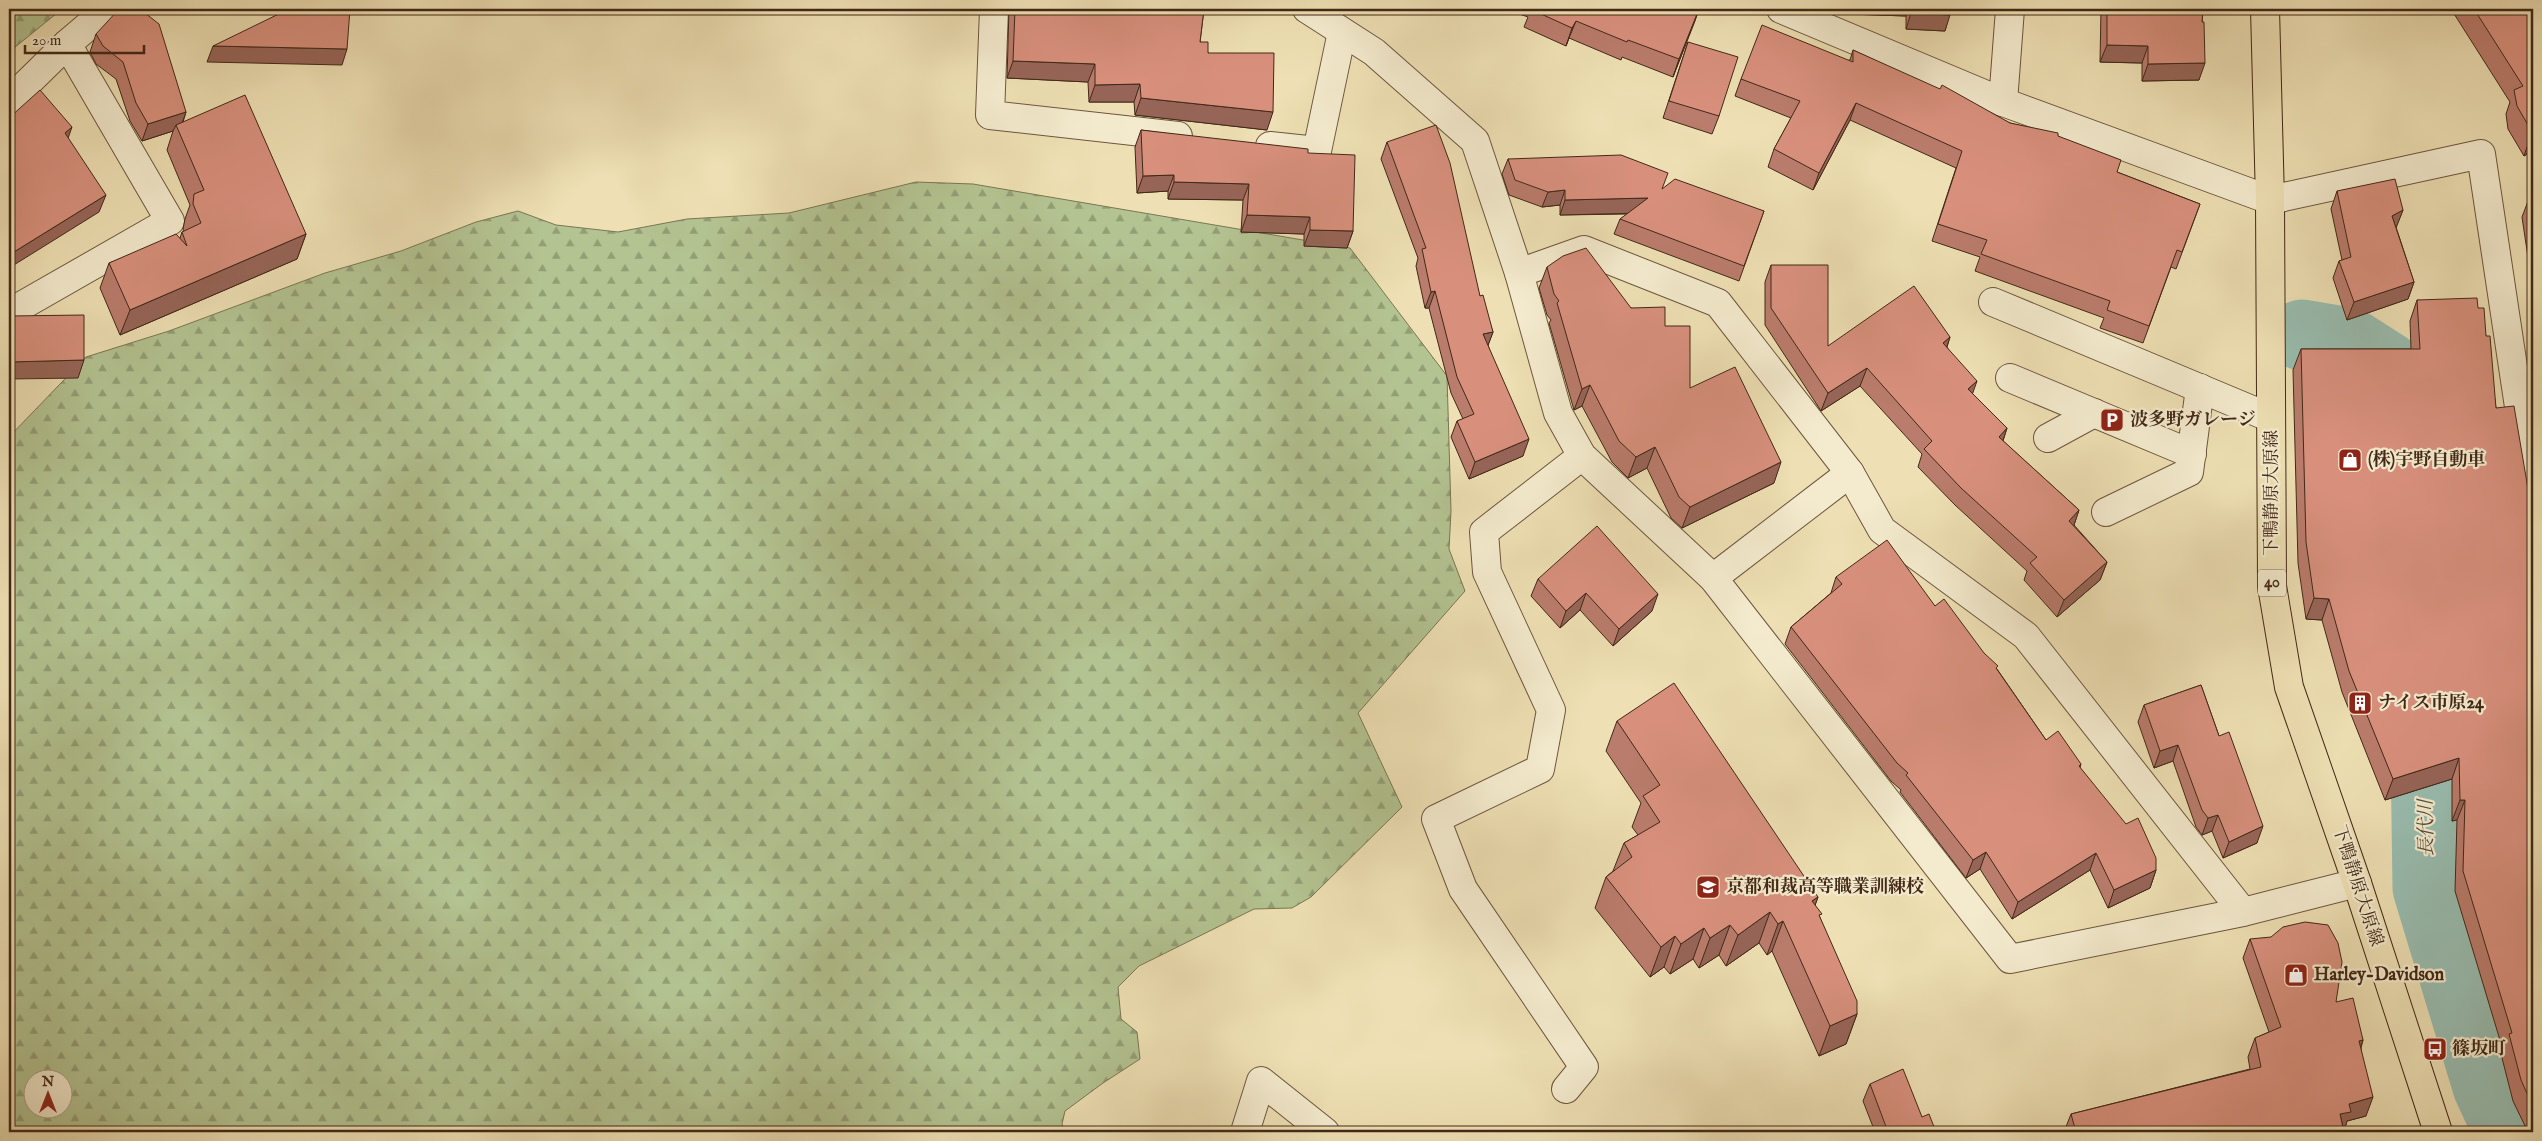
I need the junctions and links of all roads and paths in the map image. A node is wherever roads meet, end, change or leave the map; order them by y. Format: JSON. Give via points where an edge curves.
{"nodes":[{"id":1,"x":108,"y":9,"type":"edge"},
{"id":2,"x":994,"y":9,"type":"edge"},
{"id":3,"x":1306,"y":9,"type":"edge"},
{"id":4,"x":1782,"y":9,"type":"edge"},
{"id":5,"x":2010,"y":9,"type":"edge"},
{"id":6,"x":2266,"y":9,"type":"edge"},
{"id":7,"x":1342,"y":32,"type":"junction"},
{"id":8,"x":67,"y":44,"type":"junction"},
{"id":9,"x":9,"y":101,"type":"edge"},
{"id":10,"x":2003,"y":102,"type":"junction"},
{"id":11,"x":1198,"y":138,"type":"edge"},
{"id":12,"x":1248,"y":143,"type":"edge"},
{"id":13,"x":2270,"y":200,"type":"junction"},
{"id":14,"x":1519,"y":273,"type":"junction"},
{"id":15,"x":1994,"y":302,"type":"dead end"},
{"id":16,"x":9,"y":313,"type":"edge"},
{"id":17,"x":2010,"y":378,"type":"dead end"},
{"id":18,"x":2200,"y":388,"type":"junction"},
{"id":19,"x":2094,"y":413,"type":"junction"},
{"id":20,"x":2271,"y":418,"type":"junction"},
{"id":21,"x":2048,"y":438,"type":"dead end"},
{"id":22,"x":2192,"y":454,"type":"junction"},
{"id":23,"x":1582,"y":456,"type":"junction"},
{"id":24,"x":1850,"y":474,"type":"junction"},
{"id":25,"x":2533,"y":500,"type":"edge"},
{"id":26,"x":2106,"y":512,"type":"dead end"},
{"id":27,"x":1713,"y":578,"type":"junction"},
{"id":28,"x":2357,"y":883,"type":"junction"},
{"id":29,"x":2242,"y":912,"type":"junction"},
{"id":30,"x":1566,"y":1089,"type":"dead end"},
{"id":31,"x":1245,"y":1132,"type":"edge"},
{"id":32,"x":1325,"y":1132,"type":"edge"},
{"id":33,"x":2438,"y":1132,"type":"edge"}],
"edges":[{"from":1,"to":8,"type":"street"},
{"from":2,"to":11,"type":"street","via":[[990,115]]},
{"from":3,"to":7,"type":"street"},
{"from":4,"to":10,"type":"street"},
{"from":5,"to":10,"type":"street"},
{"from":6,"to":13,"type":"main road","name":"下鴨静原大原線","number":"40"},
{"from":7,"to":12,"type":"street","via":[[1317,151]]},
{"from":7,"to":14,"type":"street","via":[[1374,52],[1475,141]]},
{"from":8,"to":9,"type":"street"},
{"from":8,"to":16,"type":"street","via":[[170,221]]},
{"from":10,"to":13,"type":"street"},
{"from":13,"to":20,"type":"main road","name":"下鴨静原大原線","number":"40"},
{"from":13,"to":25,"type":"street","via":[[2481,154]]},
{"from":14,"to":23,"type":"street","via":[[1558,413]]},
{"from":14,"to":24,"type":"street","via":[[1584,250],[1718,303]]},
{"from":15,"to":18,"type":"street"},
{"from":17,"to":19,"type":"street"},
{"from":18,"to":20,"type":"street"},
{"from":18,"to":22,"type":"street"},
{"from":19,"to":21,"type":"street"},
{"from":19,"to":22,"type":"street"},
{"from":20,"to":28,"type":"main road","name":"下鴨静原大原線","number":"40","via":[[2272,586],[2289,687]]},
{"from":22,"to":26,"type":"street","via":[[2189,472]]},
{"from":23,"to":27,"type":"street"},
{"from":23,"to":30,"type":"street","via":[[1484,532],[1487,572],[1551,710],[1540,769],[1436,819],[1463,889],[1584,1067]]},
{"from":24,"to":27,"type":"street"},
{"from":24,"to":29,"type":"street","via":[[1882,530],[2026,636]]},
{"from":27,"to":29,"type":"street","via":[[2010,959]]},
{"from":28,"to":29,"type":"street"},
{"from":28,"to":33,"type":"main road","name":"下鴨静原大原線","number":"40"},
{"from":31,"to":32,"type":"street","via":[[1261,1081]]}]}
